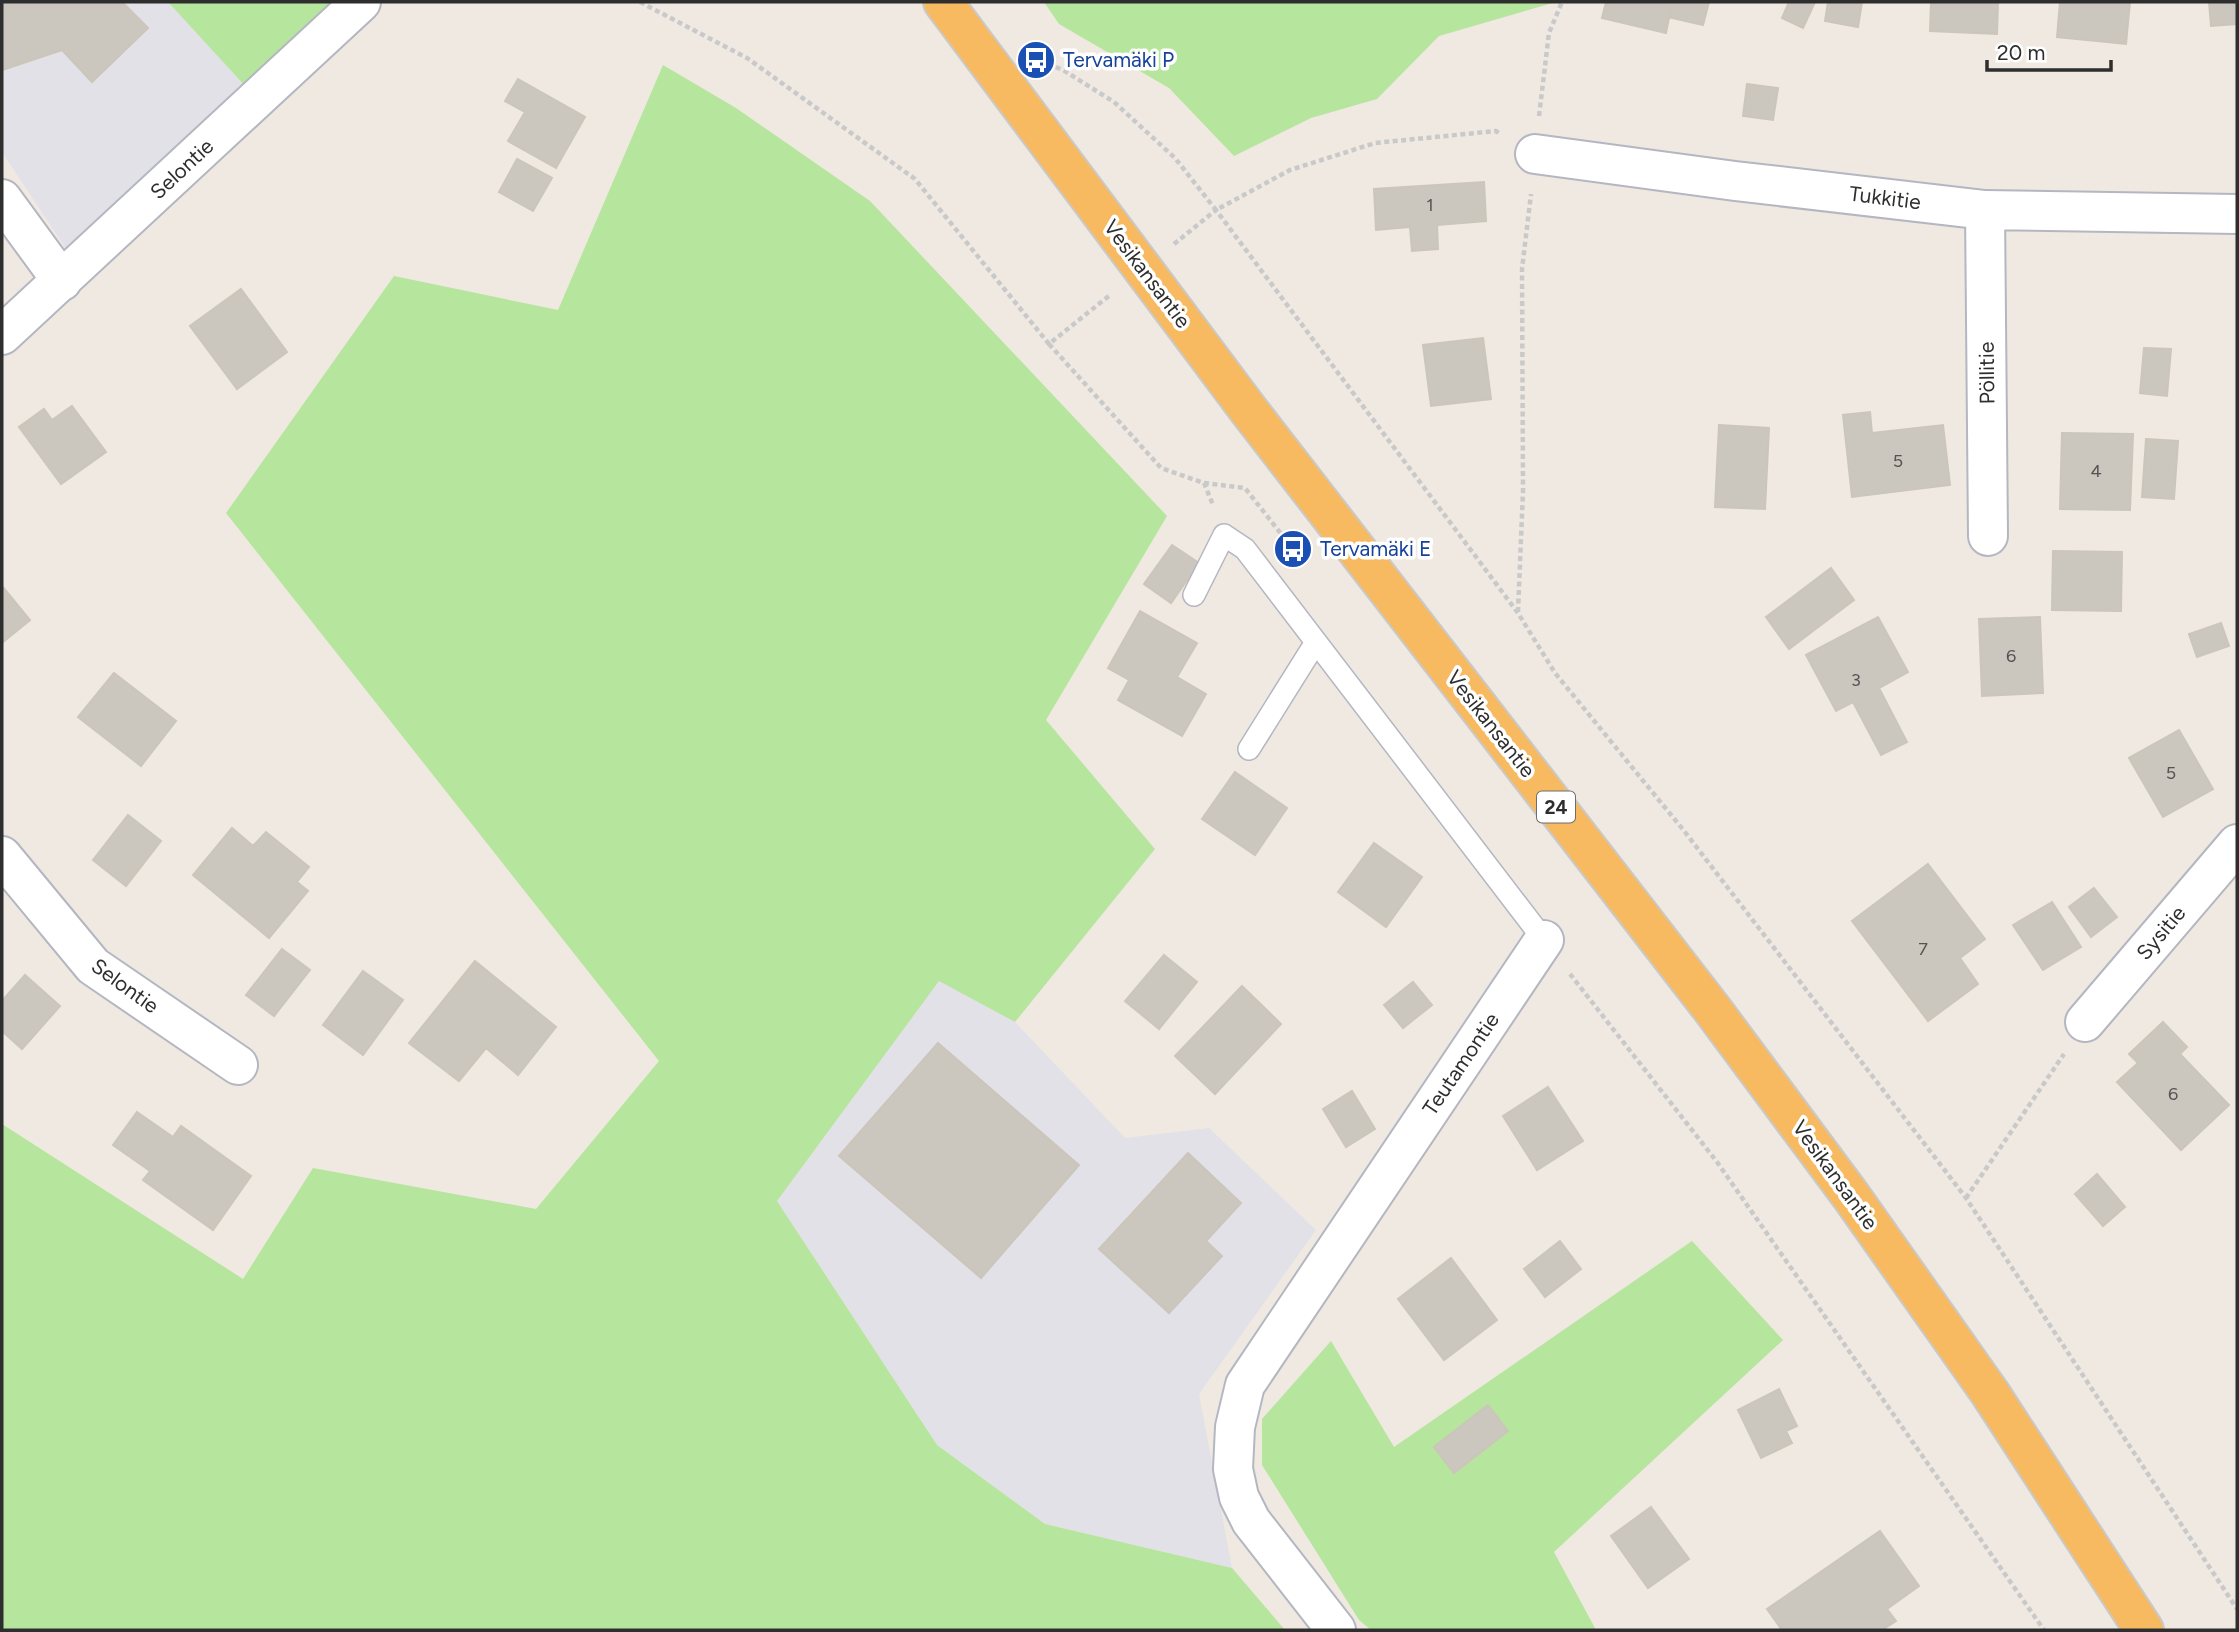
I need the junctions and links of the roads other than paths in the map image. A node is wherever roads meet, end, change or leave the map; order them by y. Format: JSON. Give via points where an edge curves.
{"nodes":[{"id":1,"x":361,"y":2,"type":"edge"},
{"id":2,"x":943,"y":2,"type":"edge"},
{"id":3,"x":1535,"y":154,"type":"road end"},
{"id":4,"x":2,"y":200,"type":"edge"},
{"id":5,"x":1985,"y":210,"type":"junction"},
{"id":6,"x":2237,"y":215,"type":"edge"},
{"id":7,"x":62,"y":281,"type":"junction"},
{"id":8,"x":2,"y":335,"type":"edge"},
{"id":9,"x":1988,"y":536,"type":"dead end"},
{"id":10,"x":1194,"y":595,"type":"dead end"},
{"id":11,"x":1316,"y":642,"type":"junction"},
{"id":12,"x":1249,"y":749,"type":"dead end"},
{"id":13,"x":2237,"y":844,"type":"edge"},
{"id":14,"x":2,"y":856,"type":"edge"},
{"id":15,"x":1544,"y":940,"type":"joint"},
{"id":16,"x":2085,"y":1022,"type":"road end"},
{"id":17,"x":238,"y":1065,"type":"dead end"},
{"id":18,"x":1336,"y":1630,"type":"edge"},
{"id":19,"x":2144,"y":1630,"type":"edge"}],
"edges":[{"from":1,"to":7,"type":"street","name":"Selontie"},
{"from":2,"to":19,"type":"highway","name":"Vesikansantie","number":"24","via":[[1250,412],[1851,1196],[1990,1394]]},
{"from":3,"to":5,"type":"street","name":"Tukkitie"},
{"from":4,"to":7,"type":"street"},
{"from":5,"to":6,"type":"street","name":"Tukkitie"},
{"from":5,"to":9,"type":"street","name":"Pöllitie"},
{"from":7,"to":8,"type":"street","name":"Selontie"},
{"from":10,"to":11,"type":"lane","via":[[1224,536],[1245,549]]},
{"from":11,"to":12,"type":"lane"},
{"from":11,"to":15,"type":"lane"},
{"from":13,"to":16,"type":"street","name":"Sysitie"},
{"from":14,"to":17,"type":"street","name":"Selontie","via":[[93,966]]},
{"from":15,"to":18,"type":"street","name":"Teutamontie","via":[[1245,1385],[1233,1458],[1239,1497],[1251,1521]]}]}
